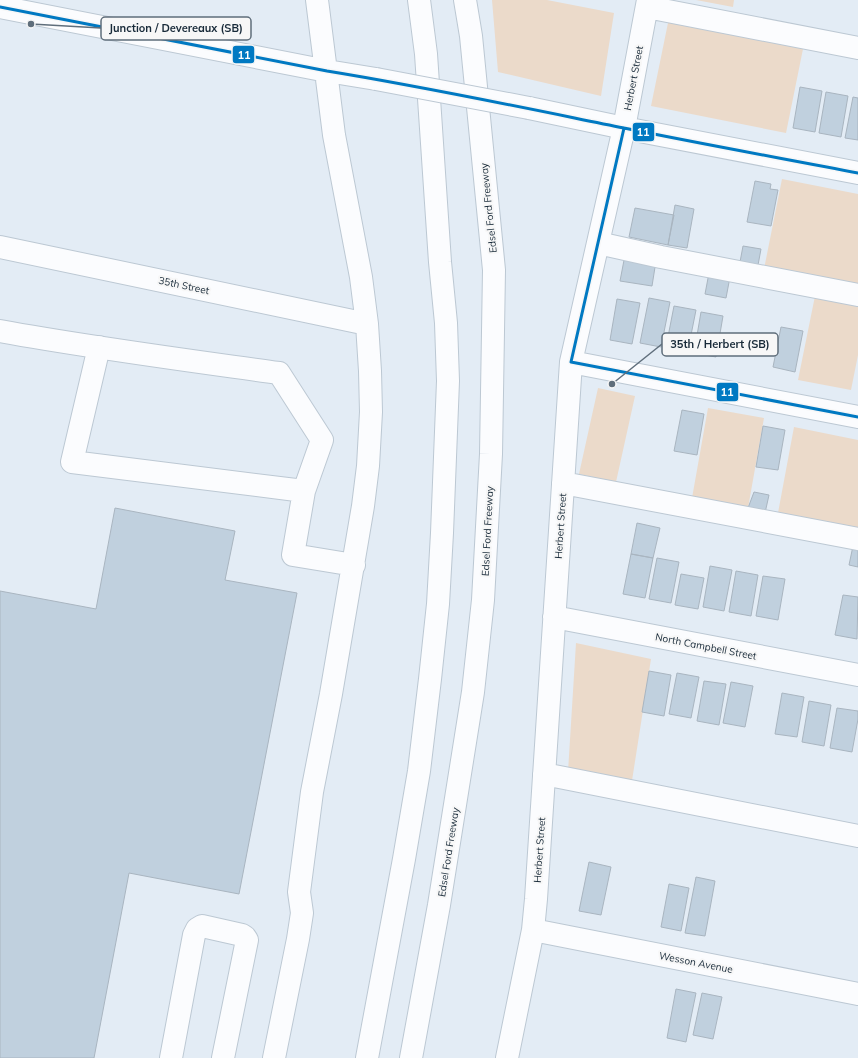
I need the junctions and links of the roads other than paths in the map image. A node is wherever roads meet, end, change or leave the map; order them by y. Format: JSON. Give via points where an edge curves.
{"nodes":[{"id":1,"x":317,"y":0,"type":"edge"},
{"id":2,"x":419,"y":0,"type":"edge"},
{"id":3,"x":465,"y":0,"type":"edge"},
{"id":4,"x":648,"y":3,"type":"edge"},
{"id":5,"x":0,"y":8,"type":"edge"},
{"id":6,"x":858,"y":48,"type":"edge"},
{"id":7,"x":327,"y":71,"type":"junction"},
{"id":8,"x":624,"y":128,"type":"junction"},
{"id":9,"x":858,"y":173,"type":"edge"},
{"id":10,"x":598,"y":243,"type":"junction"},
{"id":11,"x":0,"y":247,"type":"edge"},
{"id":12,"x":858,"y":295,"type":"edge"},
{"id":13,"x":0,"y":331,"type":"edge"},
{"id":14,"x":368,"y":333,"type":"junction"},
{"id":15,"x":99,"y":347,"type":"junction"},
{"id":16,"x":571,"y":362,"type":"junction"},
{"id":17,"x":858,"y":417,"type":"edge"},
{"id":18,"x":563,"y":483,"type":"junction"},
{"id":19,"x":304,"y":491,"type":"junction"},
{"id":20,"x":858,"y":539,"type":"edge"},
{"id":21,"x":354,"y":565,"type":"junction"},
{"id":22,"x":554,"y":617,"type":"junction"},
{"id":23,"x":858,"y":675,"type":"edge"},
{"id":24,"x":544,"y":774,"type":"junction"},
{"id":25,"x":858,"y":836,"type":"edge"},
{"id":26,"x":533,"y":930,"type":"junction"},
{"id":27,"x":858,"y":994,"type":"edge"},
{"id":28,"x":171,"y":1058,"type":"edge"},
{"id":29,"x":223,"y":1058,"type":"edge"},
{"id":30,"x":274,"y":1058,"type":"edge"},
{"id":31,"x":367,"y":1058,"type":"edge"},
{"id":32,"x":411,"y":1058,"type":"edge"},
{"id":33,"x":508,"y":1058,"type":"edge"}],
"edges":[{"from":1,"to":7,"type":"main road"},
{"from":2,"to":31,"type":"main road","via":[[426,54],[446,323],[448,381],[442,533],[438,604],[419,772]]},
{"from":3,"to":32,"type":"main road","name":"Edsel Ford Freeway","via":[[471,36],[494,270],[491,454],[483,600],[473,692],[439,905]]},
{"from":4,"to":6,"type":"main road"},
{"from":4,"to":8,"type":"main road","name":"Herbert Street"},
{"from":5,"to":7,"type":"main road"},
{"from":7,"to":8,"type":"main road","bridge":true},
{"from":7,"to":14,"type":"main road","via":[[334,136],[361,277]]},
{"from":8,"to":9,"type":"main road"},
{"from":8,"to":10,"type":"main road","name":"Herbert Street"},
{"from":10,"to":12,"type":"main road","via":[[661,258]]},
{"from":10,"to":16,"type":"main road","name":"Herbert Street"},
{"from":11,"to":14,"type":"main road","name":"35th Street"},
{"from":13,"to":15,"type":"main road"},
{"from":14,"to":21,"type":"main road","via":[[371,412],[368,466]]},
{"from":15,"to":19,"type":"main road","via":[[279,373],[322,440]]},
{"from":15,"to":19,"type":"main road","via":[[72,462]]},
{"from":16,"to":17,"type":"main road"},
{"from":16,"to":18,"type":"main road","name":"Herbert Street"},
{"from":18,"to":20,"type":"main road"},
{"from":18,"to":22,"type":"main road","name":"Herbert Street"},
{"from":19,"to":21,"type":"main road","via":[[293,555]]},
{"from":21,"to":30,"type":"main road","via":[[312,792],[299,892],[302,913]]},
{"from":22,"to":23,"type":"main road","name":"North Campbell Street"},
{"from":22,"to":24,"type":"main road","name":"Herbert Street"},
{"from":24,"to":25,"type":"main road"},
{"from":24,"to":26,"type":"main road","name":"Herbert Street"},
{"from":26,"to":27,"type":"main road","name":"Wesson Avenue"},
{"from":26,"to":33,"type":"main road","name":"Herbert Street"},
{"from":28,"to":29,"type":"main road","via":[[194,935],[197,928],[202,926],[242,935],[247,940]]}]}
